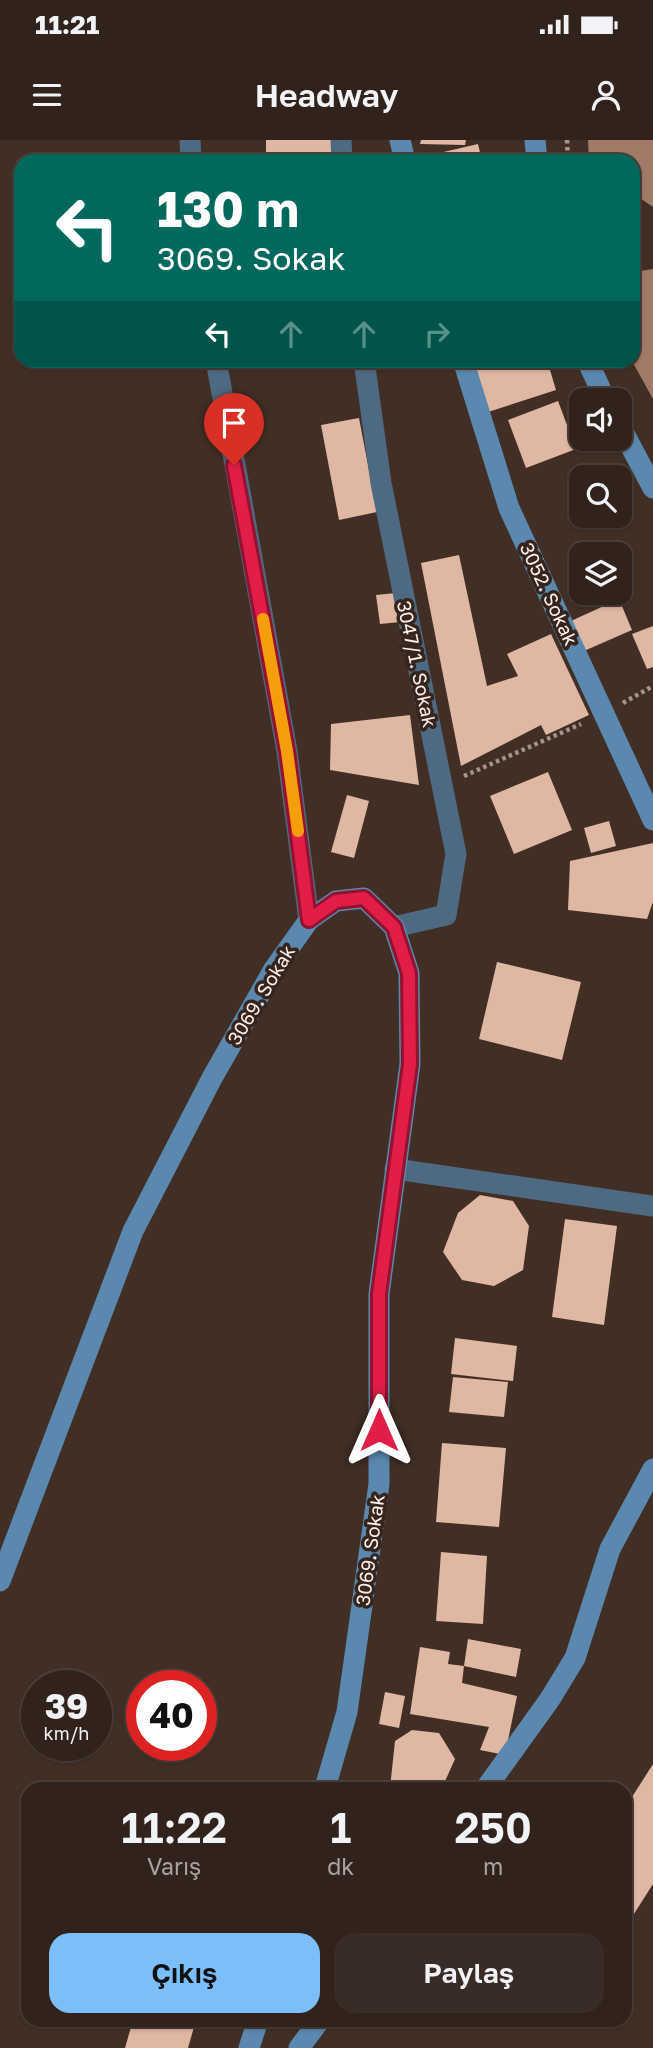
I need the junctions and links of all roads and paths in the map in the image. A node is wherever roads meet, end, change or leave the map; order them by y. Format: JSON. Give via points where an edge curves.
{"nodes":[{"id":1,"x":217,"y":368,"type":"edge"},
{"id":2,"x":365,"y":368,"type":"edge"},
{"id":3,"x":465,"y":368,"type":"edge"},
{"id":4,"x":591,"y":368,"type":"edge"},
{"id":5,"x":600,"y":388,"type":"edge"},
{"id":6,"x":632,"y":449,"type":"edge"},
{"id":7,"x":653,"y":488,"type":"edge"},
{"id":8,"x":653,"y":686,"type":"edge"},
{"id":9,"x":603,"y":715,"type":"junction"},
{"id":10,"x":442,"y":786,"type":"junction"},
{"id":11,"x":653,"y":820,"type":"edge"},
{"id":12,"x":309,"y":920,"type":"junction"},
{"id":13,"x":394,"y":927,"type":"junction"},
{"id":14,"x":395,"y":1170,"type":"junction"},
{"id":15,"x":653,"y":1206,"type":"edge"},
{"id":16,"x":653,"y":1469,"type":"edge"},
{"id":17,"x":0,"y":1581,"type":"edge"},
{"id":18,"x":327,"y":1782,"type":"edge"},
{"id":19,"x":490,"y":1782,"type":"edge"},
{"id":20,"x":256,"y":2027,"type":"edge"},
{"id":21,"x":315,"y":2027,"type":"edge"},
{"id":22,"x":249,"y":2048,"type":"edge"},
{"id":23,"x":299,"y":2048,"type":"edge"}],
"edges":[{"from":1,"to":12,"type":"street","via":[[287,751]]},
{"from":2,"to":10,"type":"street","name":"3047/1. Sokak","via":[[380,484]]},
{"from":3,"to":9,"type":"street","name":"3052. Sokak","via":[[509,509]]},
{"from":4,"to":5,"type":"street"},
{"from":6,"to":7,"type":"street"},
{"from":8,"to":9,"type":"path"},
{"from":9,"to":10,"type":"path"},
{"from":9,"to":11,"type":"street","name":"3052. Sokak"},
{"from":10,"to":13,"type":"street","name":"3047/1. Sokak","via":[[456,854],[446,915]]},
{"from":12,"to":13,"type":"street","name":"3069. Sokak","via":[[336,901],[364,898]]},
{"from":12,"to":17,"type":"street","name":"3069. Sokak","via":[[274,969],[219,1066],[133,1231]]},
{"from":13,"to":14,"type":"street","name":"3069. Sokak","via":[[409,973],[410,1051]]},
{"from":14,"to":15,"type":"street"},
{"from":14,"to":18,"type":"street","name":"3069. Sokak","via":[[379,1294],[379,1484],[348,1712]]},
{"from":16,"to":19,"type":"street","via":[[610,1549],[575,1658]]},
{"from":20,"to":22,"type":"street"},
{"from":21,"to":23,"type":"street"}]}
